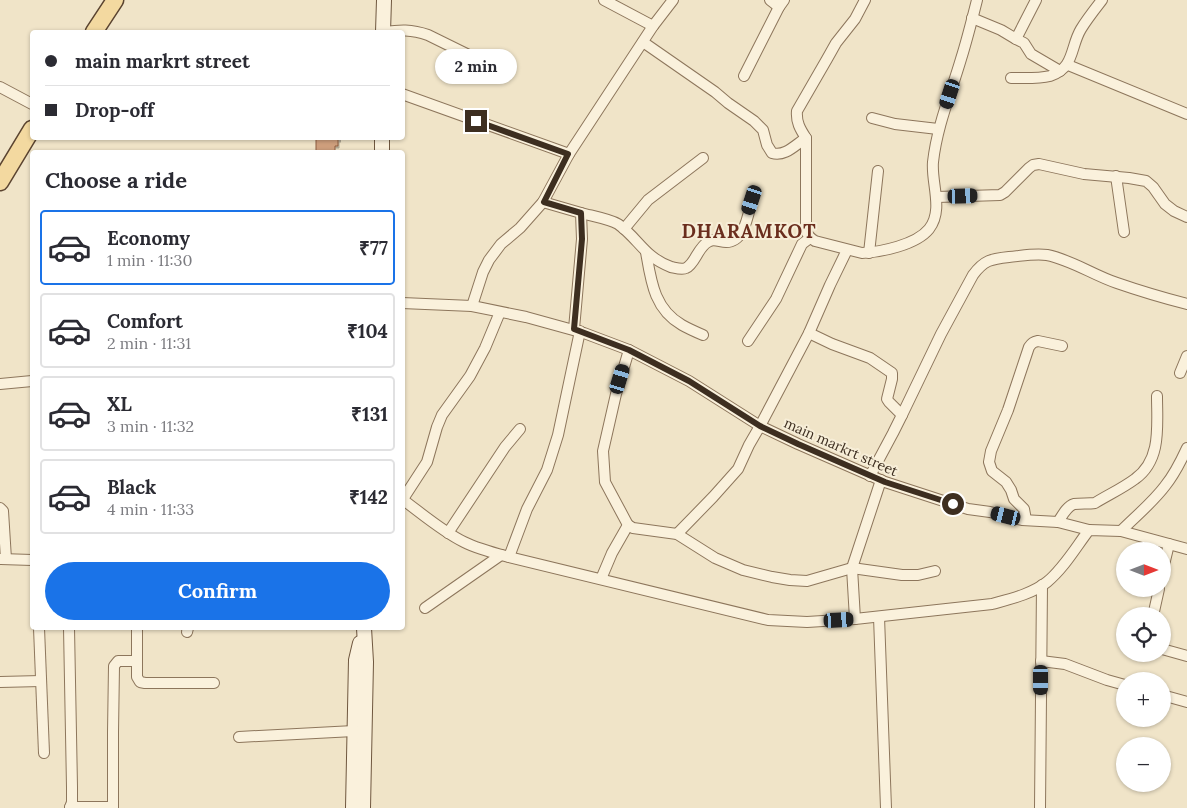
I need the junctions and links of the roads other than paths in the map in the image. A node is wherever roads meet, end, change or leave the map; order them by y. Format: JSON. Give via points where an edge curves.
{"nodes":[{"id":1,"x":115,"y":0,"type":"edge"},
{"id":2,"x":384,"y":0,"type":"edge"},
{"id":3,"x":604,"y":0,"type":"edge"},
{"id":4,"x":673,"y":0,"type":"edge"},
{"id":5,"x":770,"y":0,"type":"edge"},
{"id":6,"x":864,"y":0,"type":"edge"},
{"id":7,"x":977,"y":0,"type":"edge"},
{"id":8,"x":1036,"y":0,"type":"edge"},
{"id":9,"x":1102,"y":0,"type":"edge"},
{"id":10,"x":781,"y":4,"type":"edge"},
{"id":11,"x":972,"y":18,"type":"junction"},
{"id":12,"x":653,"y":26,"type":"junction"},
{"id":13,"x":95,"y":30,"type":"edge"},
{"id":14,"x":383,"y":30,"type":"edge"},
{"id":15,"x":405,"y":30,"type":"edge"},
{"id":16,"x":1016,"y":39,"type":"junction"},
{"id":17,"x":642,"y":42,"type":"junction"},
{"id":18,"x":493,"y":67,"type":"dead end"},
{"id":19,"x":1064,"y":68,"type":"junction"},
{"id":20,"x":744,"y":76,"type":"dead end"},
{"id":21,"x":1010,"y":78,"type":"dead end"},
{"id":22,"x":0,"y":87,"type":"edge"},
{"id":23,"x":405,"y":95,"type":"edge"},
{"id":24,"x":30,"y":103,"type":"edge"},
{"id":25,"x":1187,"y":114,"type":"edge"},
{"id":26,"x":872,"y":118,"type":"dead end"},
{"id":27,"x":938,"y":130,"type":"junction"},
{"id":28,"x":30,"y":133,"type":"edge"},
{"id":29,"x":806,"y":138,"type":"junction"},
{"id":30,"x":568,"y":154,"type":"junction"},
{"id":31,"x":703,"y":158,"type":"dead end"},
{"id":32,"x":878,"y":170,"type":"dead end"},
{"id":33,"x":1116,"y":176,"type":"junction"},
{"id":34,"x":0,"y":182,"type":"edge"},
{"id":35,"x":936,"y":197,"type":"junction"},
{"id":36,"x":752,"y":200,"type":"dead end"},
{"id":37,"x":544,"y":202,"type":"junction"},
{"id":38,"x":581,"y":213,"type":"junction"},
{"id":39,"x":1187,"y":217,"type":"edge"},
{"id":40,"x":624,"y":229,"type":"junction"},
{"id":41,"x":1124,"y":232,"type":"dead end"},
{"id":42,"x":810,"y":238,"type":"junction"},
{"id":43,"x":848,"y":250,"type":"junction"},
{"id":44,"x":646,"y":252,"type":"junction"},
{"id":45,"x":869,"y":253,"type":"junction"},
{"id":46,"x":405,"y":303,"type":"edge"},
{"id":47,"x":1187,"y":304,"type":"edge"},
{"id":48,"x":472,"y":306,"type":"junction"},
{"id":49,"x":500,"y":312,"type":"junction"},
{"id":50,"x":577,"y":330,"type":"junction"},
{"id":51,"x":809,"y":333,"type":"junction"},
{"id":52,"x":703,"y":335,"type":"dead end"},
{"id":53,"x":748,"y":341,"type":"dead end"},
{"id":54,"x":1062,"y":346,"type":"dead end"},
{"id":55,"x":629,"y":350,"type":"junction"},
{"id":56,"x":1187,"y":356,"type":"edge"},
{"id":57,"x":1180,"y":373,"type":"dead end"},
{"id":58,"x":30,"y":382,"type":"edge"},
{"id":59,"x":0,"y":384,"type":"edge"},
{"id":60,"x":1156,"y":396,"type":"dead end"},
{"id":61,"x":902,"y":415,"type":"junction"},
{"id":62,"x":760,"y":426,"type":"junction"},
{"id":63,"x":520,"y":429,"type":"dead end"},
{"id":64,"x":1187,"y":448,"type":"edge"},
{"id":65,"x":870,"y":476,"type":"junction"},
{"id":66,"x":880,"y":480,"type":"junction"},
{"id":67,"x":405,"y":496,"type":"edge"},
{"id":68,"x":405,"y":501,"type":"edge"},
{"id":69,"x":0,"y":508,"type":"edge"},
{"id":70,"x":1024,"y":520,"type":"junction"},
{"id":71,"x":1058,"y":522,"type":"junction"},
{"id":72,"x":628,"y":526,"type":"junction"},
{"id":73,"x":1089,"y":530,"type":"junction"},
{"id":74,"x":1122,"y":531,"type":"junction"},
{"id":75,"x":448,"y":533,"type":"junction"},
{"id":76,"x":677,"y":534,"type":"junction"},
{"id":77,"x":1162,"y":542,"type":"edge"},
{"id":78,"x":1171,"y":545,"type":"edge"},
{"id":79,"x":1187,"y":549,"type":"edge"},
{"id":80,"x":505,"y":556,"type":"junction"},
{"id":81,"x":3,"y":559,"type":"edge"},
{"id":82,"x":30,"y":560,"type":"edge"},
{"id":83,"x":852,"y":568,"type":"junction"},
{"id":84,"x":935,"y":571,"type":"dead end"},
{"id":85,"x":601,"y":579,"type":"junction"},
{"id":86,"x":1042,"y":585,"type":"junction"},
{"id":87,"x":425,"y":608,"type":"dead end"},
{"id":88,"x":879,"y":617,"type":"junction"},
{"id":89,"x":855,"y":619,"type":"junction"},
{"id":90,"x":39,"y":630,"type":"edge"},
{"id":91,"x":69,"y":630,"type":"edge"},
{"id":92,"x":137,"y":630,"type":"edge"},
{"id":93,"x":364,"y":630,"type":"edge"},
{"id":94,"x":1171,"y":652,"type":"edge"},
{"id":95,"x":1187,"y":656,"type":"edge"},
{"id":96,"x":137,"y":661,"type":"junction"},
{"id":97,"x":1041,"y":661,"type":"junction"},
{"id":98,"x":41,"y":681,"type":"junction"},
{"id":99,"x":0,"y":682,"type":"edge"},
{"id":100,"x":1116,"y":682,"type":"edge"},
{"id":101,"x":214,"y":683,"type":"dead end"},
{"id":102,"x":1171,"y":698,"type":"edge"},
{"id":103,"x":1187,"y":702,"type":"edge"},
{"id":104,"x":354,"y":731,"type":"junction"},
{"id":105,"x":239,"y":737,"type":"dead end"},
{"id":106,"x":44,"y":753,"type":"dead end"},
{"id":107,"x":70,"y":807,"type":"edge"},
{"id":108,"x":113,"y":808,"type":"edge"},
{"id":109,"x":353,"y":808,"type":"edge"},
{"id":110,"x":363,"y":808,"type":"edge"},
{"id":111,"x":886,"y":808,"type":"edge"},
{"id":112,"x":1040,"y":808,"type":"edge"}],
"edges":[{"from":1,"to":13,"type":"main road"},
{"from":2,"to":14,"type":"street"},
{"from":3,"to":12,"type":"street"},
{"from":4,"to":12,"type":"street"},
{"from":5,"to":10,"type":"street"},
{"from":6,"to":29,"type":"street","via":[[797,111],[797,122]]},
{"from":7,"to":11,"type":"street"},
{"from":8,"to":16,"type":"street"},
{"from":9,"to":19,"type":"street","via":[[1080,30]]},
{"from":10,"to":20,"type":"street"},
{"from":11,"to":16,"type":"street"},
{"from":11,"to":27,"type":"street"},
{"from":12,"to":17,"type":"street"},
{"from":15,"to":18,"type":"street","via":[[428,35]]},
{"from":16,"to":19,"type":"street","via":[[1024,43],[1031,54]]},
{"from":17,"to":29,"type":"street","via":[[754,120],[763,130],[772,152],[785,153]]},
{"from":17,"to":30,"type":"street"},
{"from":19,"to":21,"type":"street","via":[[1051,76]]},
{"from":19,"to":25,"type":"street"},
{"from":22,"to":24,"type":"street"},
{"from":23,"to":30,"type":"street"},
{"from":26,"to":27,"type":"street"},
{"from":27,"to":35,"type":"street","via":[[932,164]]},
{"from":28,"to":34,"type":"main road"},
{"from":29,"to":42,"type":"street","via":[[806,231]]},
{"from":30,"to":37,"type":"street"},
{"from":31,"to":40,"type":"street","via":[[648,200]]},
{"from":32,"to":45,"type":"street"},
{"from":33,"to":35,"type":"street","via":[[1084,174],[1039,164],[1033,165],[1000,195]]},
{"from":33,"to":39,"type":"street","via":[[1146,181],[1165,204]]},
{"from":33,"to":41,"type":"street"},
{"from":35,"to":45,"type":"street","via":[[934,218],[920,237],[897,247]]},
{"from":36,"to":44,"type":"street","via":[[741,235],[728,242],[706,242],[687,268],[672,267]]},
{"from":37,"to":38,"type":"street"},
{"from":37,"to":48,"type":"street","via":[[501,244],[483,272]]},
{"from":38,"to":40,"type":"street","via":[[616,223]]},
{"from":38,"to":50,"type":"street"},
{"from":40,"to":44,"type":"street"},
{"from":42,"to":43,"type":"street"},
{"from":42,"to":53,"type":"street","via":[[802,244],[776,298]]},
{"from":43,"to":45,"type":"street"},
{"from":43,"to":51,"type":"street"},
{"from":44,"to":52,"type":"street","via":[[655,296],[666,313],[681,325]]},
{"from":46,"to":48,"type":"street","name":"main markrt street"},
{"from":47,"to":61,"type":"street","via":[[1115,282],[1046,255],[986,261],[973,275]]},
{"from":48,"to":49,"type":"street","name":"main markrt street"},
{"from":49,"to":50,"type":"street","name":"main markrt street"},
{"from":49,"to":67,"type":"street","via":[[478,362],[442,415],[427,462]]},
{"from":50,"to":55,"type":"street","name":"main markrt street"},
{"from":50,"to":80,"type":"street","via":[[558,435],[547,470]]},
{"from":51,"to":61,"type":"street","via":[[870,358],[892,373],[887,400]]},
{"from":51,"to":62,"type":"street"},
{"from":54,"to":70,"type":"street","via":[[1038,341],[1029,347],[991,451],[989,462],[992,471],[1010,487],[1014,499],[1024,509]]},
{"from":55,"to":62,"type":"street","name":"main markrt street","via":[[689,381]]},
{"from":55,"to":72,"type":"street","via":[[603,451],[605,482]]},
{"from":56,"to":57,"type":"street"},
{"from":58,"to":59,"type":"street"},
{"from":60,"to":71,"type":"street","via":[[1158,431],[1149,465],[1135,479],[1095,503],[1072,505]]},
{"from":61,"to":65,"type":"street"},
{"from":62,"to":65,"type":"street","name":"main markrt street"},
{"from":62,"to":76,"type":"street","via":[[738,469]]},
{"from":63,"to":75,"type":"street"},
{"from":64,"to":74,"type":"street","via":[[1166,485]]},
{"from":65,"to":66,"type":"street","name":"main markrt street"},
{"from":66,"to":70,"type":"street","name":"main markrt street","via":[[968,509]]},
{"from":66,"to":83,"type":"street"},
{"from":68,"to":75,"type":"street"},
{"from":69,"to":81,"type":"street","via":[[3,511]]},
{"from":70,"to":71,"type":"street","name":"main markrt street"},
{"from":71,"to":73,"type":"street","name":"main markrt street"},
{"from":72,"to":76,"type":"street"},
{"from":72,"to":85,"type":"street"},
{"from":73,"to":74,"type":"street","name":"main markrt street"},
{"from":73,"to":86,"type":"street","via":[[1062,566]]},
{"from":74,"to":77,"type":"street","name":"main markrt street"},
{"from":75,"to":80,"type":"street"},
{"from":76,"to":83,"type":"street","via":[[715,558],[743,570],[772,577],[807,581]]},
{"from":78,"to":79,"type":"street","name":"main markrt street"},
{"from":80,"to":85,"type":"street"},
{"from":80,"to":87,"type":"street"},
{"from":81,"to":82,"type":"street"},
{"from":83,"to":84,"type":"street","via":[[910,576]]},
{"from":83,"to":89,"type":"street"},
{"from":85,"to":89,"type":"street","via":[[768,620]]},
{"from":86,"to":88,"type":"street","via":[[1010,600],[992,604]]},
{"from":86,"to":97,"type":"street"},
{"from":88,"to":89,"type":"street"},
{"from":88,"to":111,"type":"street"},
{"from":90,"to":98,"type":"street"},
{"from":91,"to":107,"type":"street"},
{"from":92,"to":96,"type":"street"},
{"from":93,"to":104,"type":"street","via":[[356,660]]},
{"from":93,"to":110,"type":"street"},
{"from":94,"to":95,"type":"street"},
{"from":96,"to":101,"type":"street","via":[[140,682]]},
{"from":96,"to":108,"type":"street","via":[[118,661],[114,666]]},
{"from":97,"to":100,"type":"street","via":[[1065,664]]},
{"from":97,"to":112,"type":"street"},
{"from":98,"to":99,"type":"street"},
{"from":98,"to":106,"type":"street"},
{"from":102,"to":103,"type":"street"},
{"from":104,"to":105,"type":"street"},
{"from":104,"to":109,"type":"street"},
{"from":107,"to":108,"type":"street"}]}
